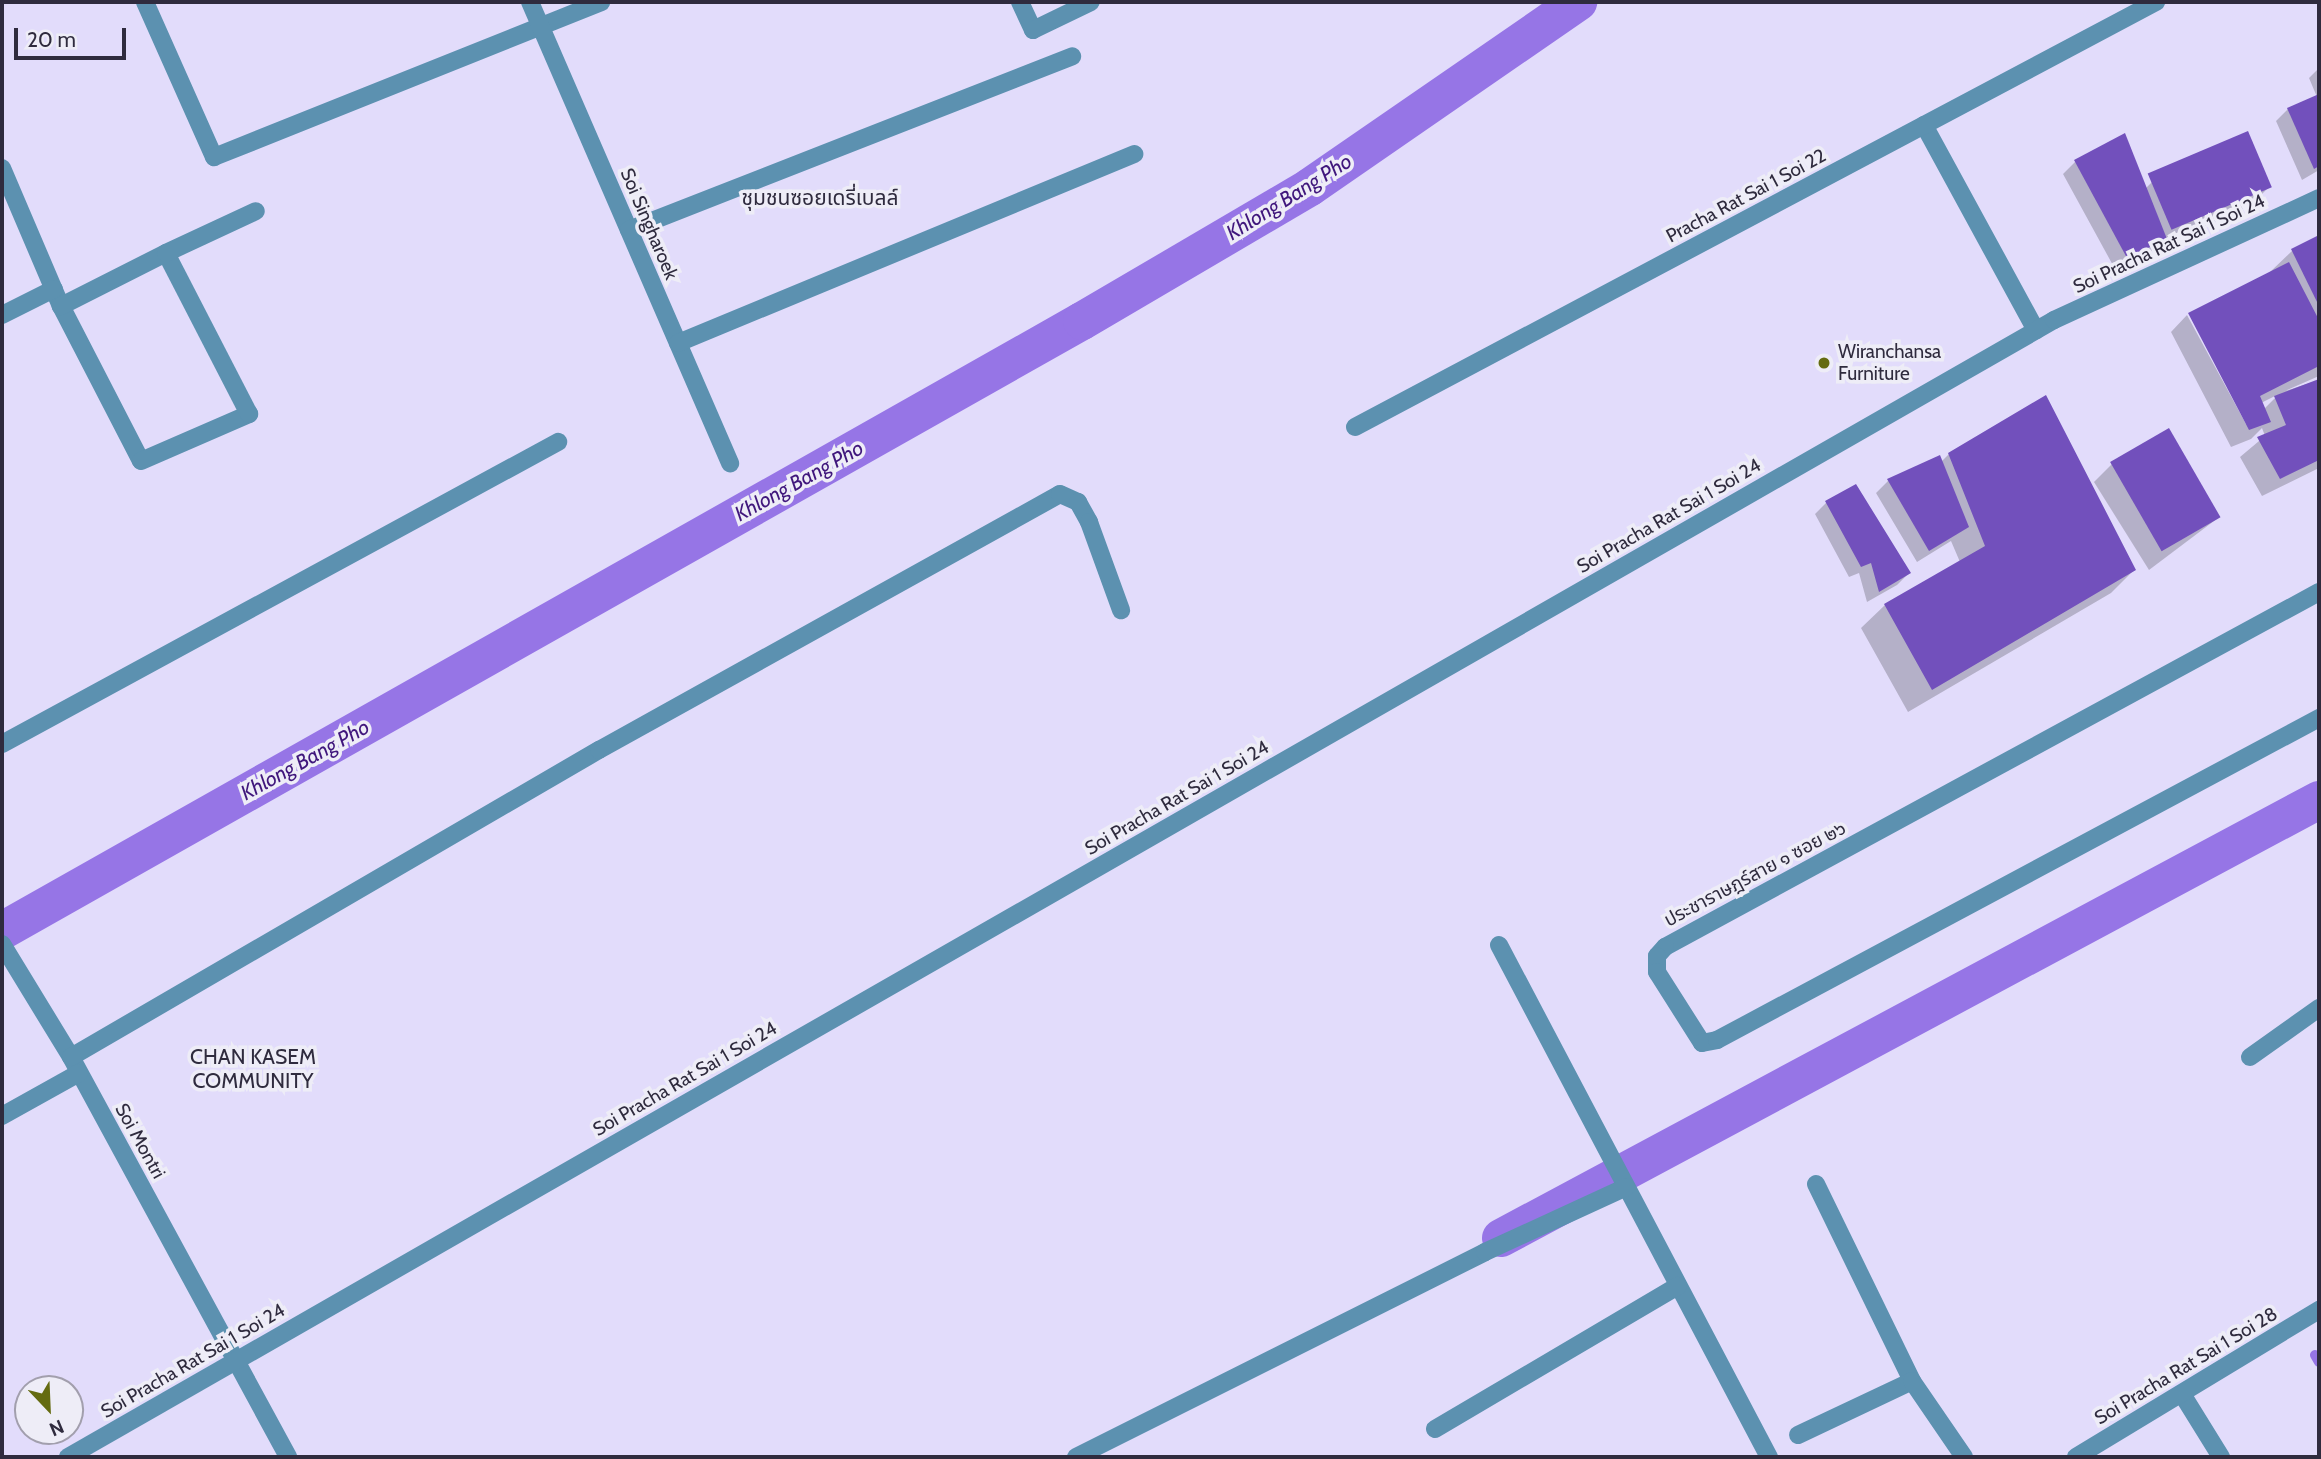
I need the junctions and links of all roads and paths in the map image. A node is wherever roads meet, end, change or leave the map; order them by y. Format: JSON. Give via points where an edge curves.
{"nodes":[{"id":1,"x":145,"y":2,"type":"edge"},
{"id":2,"x":530,"y":2,"type":"edge"},
{"id":3,"x":601,"y":2,"type":"edge"},
{"id":4,"x":1020,"y":2,"type":"edge"},
{"id":5,"x":1091,"y":2,"type":"edge"},
{"id":6,"x":2156,"y":2,"type":"edge"},
{"id":7,"x":541,"y":25,"type":"junction"},
{"id":8,"x":1072,"y":56,"type":"dead end"},
{"id":9,"x":1924,"y":125,"type":"junction"},
{"id":10,"x":1134,"y":154,"type":"dead end"},
{"id":11,"x":2,"y":168,"type":"edge"},
{"id":12,"x":7,"y":195,"type":"edge"},
{"id":13,"x":2319,"y":198,"type":"edge"},
{"id":14,"x":256,"y":211,"type":"dead end"},
{"id":15,"x":629,"y":230,"type":"junction"},
{"id":16,"x":166,"y":253,"type":"junction"},
{"id":17,"x":58,"y":297,"type":"junction"},
{"id":18,"x":2,"y":315,"type":"edge"},
{"id":19,"x":2036,"y":330,"type":"junction"},
{"id":20,"x":677,"y":343,"type":"junction"},
{"id":21,"x":1355,"y":427,"type":"dead end"},
{"id":22,"x":558,"y":442,"type":"dead end"},
{"id":23,"x":730,"y":463,"type":"dead end"},
{"id":24,"x":2319,"y":592,"type":"edge"},
{"id":25,"x":1121,"y":610,"type":"dead end"},
{"id":26,"x":2319,"y":718,"type":"edge"},
{"id":27,"x":2,"y":744,"type":"edge"},
{"id":28,"x":2,"y":944,"type":"edge"},
{"id":29,"x":1499,"y":945,"type":"dead end"},
{"id":30,"x":2319,"y":1008,"type":"edge"},
{"id":31,"x":2250,"y":1057,"type":"dead end"},
{"id":32,"x":75,"y":1065,"type":"junction"},
{"id":33,"x":2,"y":1116,"type":"edge"},
{"id":34,"x":1623,"y":1181,"type":"junction"},
{"id":35,"x":1816,"y":1184,"type":"dead end"},
{"id":36,"x":1678,"y":1286,"type":"junction"},
{"id":37,"x":2319,"y":1310,"type":"edge"},
{"id":38,"x":236,"y":1361,"type":"junction"},
{"id":39,"x":1912,"y":1381,"type":"junction"},
{"id":40,"x":2182,"y":1394,"type":"junction"},
{"id":41,"x":1435,"y":1429,"type":"dead end"},
{"id":42,"x":1798,"y":1435,"type":"dead end"},
{"id":43,"x":73,"y":1456,"type":"edge"},
{"id":44,"x":288,"y":1457,"type":"edge"},
{"id":45,"x":1076,"y":1457,"type":"edge"},
{"id":46,"x":1769,"y":1457,"type":"edge"},
{"id":47,"x":1964,"y":1457,"type":"edge"},
{"id":48,"x":2076,"y":1457,"type":"edge"},
{"id":49,"x":2221,"y":1457,"type":"edge"}],
"edges":[{"from":1,"to":7,"type":"street","via":[[214,157]]},
{"from":2,"to":7,"type":"street","name":"Soi Singharoek"},
{"from":3,"to":7,"type":"street"},
{"from":4,"to":5,"type":"street","via":[[1033,30]]},
{"from":6,"to":9,"type":"street","name":"Pracha Rat Sai 1 Soi 22"},
{"from":7,"to":15,"type":"street","name":"Soi Singharoek"},
{"from":8,"to":15,"type":"street"},
{"from":9,"to":19,"type":"street"},
{"from":9,"to":21,"type":"street","name":"Pracha Rat Sai 1 Soi 22"},
{"from":10,"to":20,"type":"street"},
{"from":11,"to":12,"type":"street"},
{"from":12,"to":17,"type":"street"},
{"from":13,"to":19,"type":"street","name":"Soi Pracha Rat Sai 1 Soi 24"},
{"from":14,"to":16,"type":"street"},
{"from":15,"to":20,"type":"street","name":"Soi Singharoek"},
{"from":16,"to":17,"type":"street"},
{"from":16,"to":17,"type":"street","via":[[249,414],[141,461]]},
{"from":17,"to":18,"type":"street"},
{"from":19,"to":38,"type":"street","name":"Soi Pracha Rat Sai 1 Soi 24"},
{"from":20,"to":23,"type":"street","name":"Soi Singharoek"},
{"from":22,"to":27,"type":"street"},
{"from":24,"to":26,"type":"street","name":"ประชาราษฎร์สาย ๑ ซอย ๒๖","via":[[1665,947],[1657,956],[1657,971],[1702,1043],[1717,1040]]},
{"from":25,"to":32,"type":"street","via":[[1089,522],[1078,502],[1060,494],[599,750]]},
{"from":28,"to":32,"type":"street","name":"Soi Montri"},
{"from":29,"to":34,"type":"street"},
{"from":30,"to":31,"type":"street"},
{"from":32,"to":33,"type":"street"},
{"from":32,"to":38,"type":"street","name":"Soi Montri"},
{"from":34,"to":36,"type":"street"},
{"from":34,"to":45,"type":"street"},
{"from":35,"to":39,"type":"street"},
{"from":36,"to":41,"type":"street"},
{"from":36,"to":46,"type":"street"},
{"from":37,"to":40,"type":"street","name":"Soi Pracha Rat Sai 1 Soi 28"},
{"from":38,"to":43,"type":"street","name":"Soi Pracha Rat Sai 1 Soi 24"},
{"from":38,"to":44,"type":"street","name":"Soi Montri"},
{"from":39,"to":42,"type":"street"},
{"from":39,"to":47,"type":"street"},
{"from":40,"to":48,"type":"street","name":"Soi Pracha Rat Sai 1 Soi 28"},
{"from":40,"to":49,"type":"street"}]}
